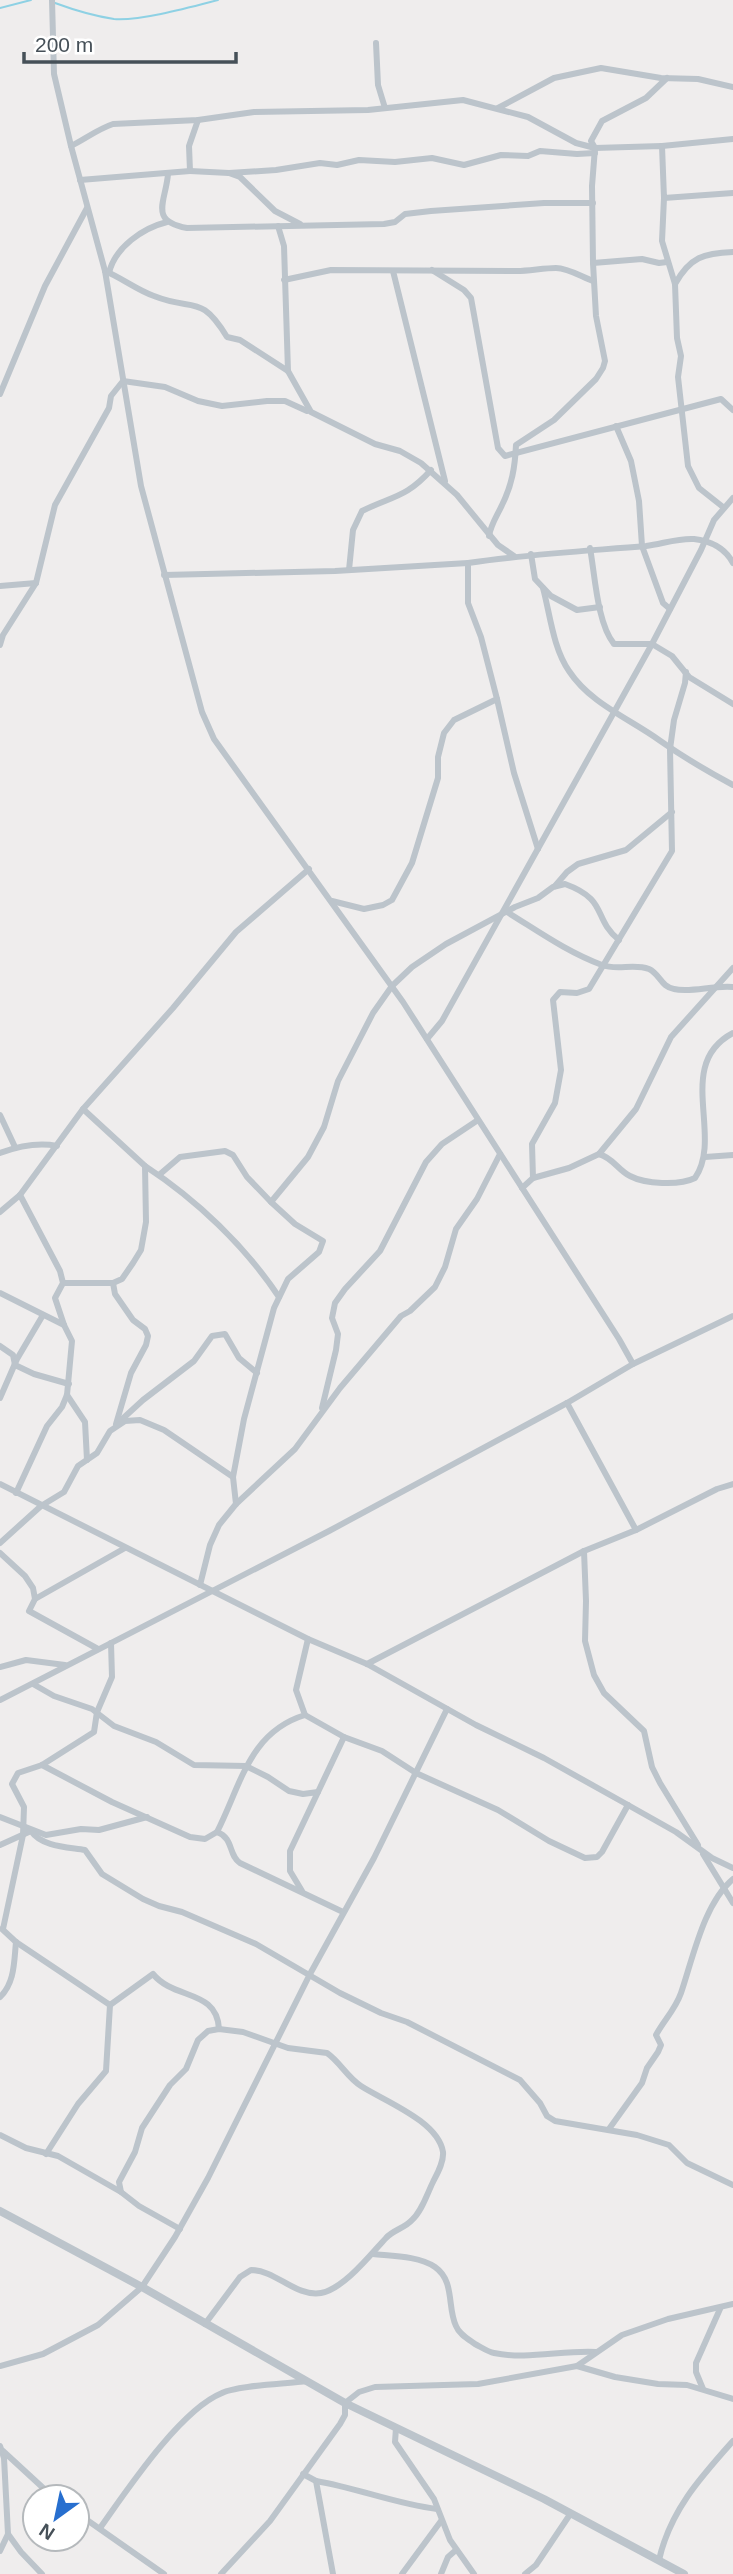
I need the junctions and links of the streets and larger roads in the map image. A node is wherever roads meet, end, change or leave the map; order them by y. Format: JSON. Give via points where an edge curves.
{"nodes":[{"id":1,"x":52,"y":0,"type":"edge"},
{"id":2,"x":376,"y":43,"type":"dead end"},
{"id":3,"x":667,"y":79,"type":"junction"},
{"id":4,"x":733,"y":87,"type":"edge"},
{"id":5,"x":385,"y":108,"type":"junction"},
{"id":6,"x":498,"y":108,"type":"junction"},
{"id":7,"x":198,"y":120,"type":"junction"},
{"id":8,"x":733,"y":139,"type":"edge"},
{"id":9,"x":71,"y":146,"type":"junction"},
{"id":10,"x":662,"y":146,"type":"junction"},
{"id":11,"x":595,"y":151,"type":"junction"},
{"id":12,"x":190,"y":171,"type":"junction"},
{"id":13,"x":229,"y":173,"type":"junction"},
{"id":14,"x":168,"y":174,"type":"junction"},
{"id":15,"x":80,"y":180,"type":"junction"},
{"id":16,"x":733,"y":193,"type":"edge"},
{"id":17,"x":664,"y":198,"type":"junction"},
{"id":18,"x":593,"y":203,"type":"junction"},
{"id":19,"x":87,"y":208,"type":"junction"},
{"id":20,"x":167,"y":222,"type":"junction"},
{"id":21,"x":302,"y":225,"type":"junction"},
{"id":22,"x":278,"y":226,"type":"junction"},
{"id":23,"x":733,"y":251,"type":"edge"},
{"id":24,"x":667,"y":262,"type":"junction"},
{"id":25,"x":593,"y":263,"type":"junction"},
{"id":26,"x":432,"y":270,"type":"junction"},
{"id":27,"x":393,"y":271,"type":"junction"},
{"id":28,"x":107,"y":272,"type":"junction"},
{"id":29,"x":284,"y":280,"type":"junction"},
{"id":30,"x":593,"y":281,"type":"junction"},
{"id":31,"x":675,"y":284,"type":"junction"},
{"id":32,"x":288,"y":371,"type":"junction"},
{"id":33,"x":123,"y":381,"type":"junction"},
{"id":34,"x":0,"y":394,"type":"edge"},
{"id":35,"x":682,"y":410,"type":"junction"},
{"id":36,"x":733,"y":410,"type":"edge"},
{"id":37,"x":311,"y":412,"type":"junction"},
{"id":38,"x":616,"y":426,"type":"junction"},
{"id":39,"x":516,"y":453,"type":"junction"},
{"id":40,"x":431,"y":470,"type":"junction"},
{"id":41,"x":445,"y":483,"type":"junction"},
{"id":42,"x":733,"y":498,"type":"edge"},
{"id":43,"x":723,"y":507,"type":"junction"},
{"id":44,"x":489,"y":536,"type":"junction"},
{"id":45,"x":705,"y":541,"type":"junction"},
{"id":46,"x":642,"y":546,"type":"junction"},
{"id":47,"x":590,"y":548,"type":"junction"},
{"id":48,"x":531,"y":554,"type":"junction"},
{"id":49,"x":731,"y":554,"type":"edge"},
{"id":50,"x":514,"y":556,"type":"junction"},
{"id":51,"x":468,"y":563,"type":"junction"},
{"id":52,"x":733,"y":563,"type":"edge"},
{"id":53,"x":349,"y":570,"type":"junction"},
{"id":54,"x":164,"y":575,"type":"junction"},
{"id":55,"x":36,"y":583,"type":"junction"},
{"id":56,"x":0,"y":586,"type":"edge"},
{"id":57,"x":543,"y":588,"type":"junction"},
{"id":58,"x":600,"y":607,"type":"junction"},
{"id":59,"x":670,"y":609,"type":"junction"},
{"id":60,"x":652,"y":644,"type":"junction"},
{"id":61,"x":0,"y":645,"type":"edge"},
{"id":62,"x":685,"y":672,"type":"junction"},
{"id":63,"x":497,"y":699,"type":"junction"},
{"id":64,"x":733,"y":704,"type":"edge"},
{"id":65,"x":614,"y":711,"type":"junction"},
{"id":66,"x":670,"y":749,"type":"junction"},
{"id":67,"x":733,"y":785,"type":"edge"},
{"id":68,"x":672,"y":811,"type":"junction"},
{"id":69,"x":538,"y":849,"type":"junction"},
{"id":70,"x":309,"y":870,"type":"junction"},
{"id":71,"x":554,"y":887,"type":"junction"},
{"id":72,"x":331,"y":901,"type":"junction"},
{"id":73,"x":504,"y":914,"type":"junction"},
{"id":74,"x":618,"y":940,"type":"junction"},
{"id":75,"x":604,"y":965,"type":"junction"},
{"id":76,"x":733,"y":968,"type":"edge"},
{"id":77,"x":392,"y":986,"type":"junction"},
{"id":78,"x":718,"y":986,"type":"junction"},
{"id":79,"x":733,"y":987,"type":"edge"},
{"id":80,"x":733,"y":1032,"type":"edge"},
{"id":81,"x":427,"y":1039,"type":"junction"},
{"id":82,"x":83,"y":1110,"type":"junction"},
{"id":83,"x":0,"y":1115,"type":"edge"},
{"id":84,"x":478,"y":1120,"type":"junction"},
{"id":85,"x":57,"y":1146,"type":"junction"},
{"id":86,"x":15,"y":1147,"type":"junction"},
{"id":87,"x":0,"y":1153,"type":"edge"},
{"id":88,"x":500,"y":1154,"type":"junction"},
{"id":89,"x":599,"y":1154,"type":"junction"},
{"id":90,"x":733,"y":1155,"type":"edge"},
{"id":91,"x":705,"y":1157,"type":"junction"},
{"id":92,"x":145,"y":1166,"type":"junction"},
{"id":93,"x":159,"y":1175,"type":"junction"},
{"id":94,"x":533,"y":1178,"type":"junction"},
{"id":95,"x":522,"y":1188,"type":"junction"},
{"id":96,"x":20,"y":1195,"type":"junction"},
{"id":97,"x":271,"y":1202,"type":"junction"},
{"id":98,"x":0,"y":1212,"type":"edge"},
{"id":99,"x":63,"y":1283,"type":"junction"},
{"id":100,"x":113,"y":1283,"type":"junction"},
{"id":101,"x":0,"y":1293,"type":"edge"},
{"id":102,"x":279,"y":1297,"type":"junction"},
{"id":103,"x":43,"y":1315,"type":"junction"},
{"id":104,"x":733,"y":1316,"type":"edge"},
{"id":105,"x":64,"y":1325,"type":"junction"},
{"id":106,"x":0,"y":1346,"type":"edge"},
{"id":107,"x":632,"y":1364,"type":"junction"},
{"id":108,"x":15,"y":1365,"type":"junction"},
{"id":109,"x":257,"y":1373,"type":"junction"},
{"id":110,"x":69,"y":1384,"type":"junction"},
{"id":111,"x":67,"y":1395,"type":"junction"},
{"id":112,"x":0,"y":1398,"type":"edge"},
{"id":113,"x":567,"y":1403,"type":"junction"},
{"id":114,"x":320,"y":1414,"type":"junction"},
{"id":115,"x":115,"y":1426,"type":"junction"},
{"id":116,"x":87,"y":1460,"type":"junction"},
{"id":117,"x":233,"y":1477,"type":"junction"},
{"id":118,"x":0,"y":1484,"type":"edge"},
{"id":119,"x":733,"y":1484,"type":"edge"},
{"id":120,"x":16,"y":1493,"type":"junction"},
{"id":121,"x":236,"y":1503,"type":"junction"},
{"id":122,"x":41,"y":1506,"type":"junction"},
{"id":123,"x":636,"y":1530,"type":"junction"},
{"id":124,"x":0,"y":1543,"type":"edge"},
{"id":125,"x":125,"y":1548,"type":"junction"},
{"id":126,"x":584,"y":1551,"type":"junction"},
{"id":127,"x":0,"y":1553,"type":"edge"},
{"id":128,"x":200,"y":1585,"type":"junction"},
{"id":129,"x":212,"y":1591,"type":"junction"},
{"id":130,"x":35,"y":1599,"type":"junction"},
{"id":131,"x":308,"y":1639,"type":"junction"},
{"id":132,"x":111,"y":1643,"type":"junction"},
{"id":133,"x":99,"y":1650,"type":"junction"},
{"id":134,"x":367,"y":1664,"type":"junction"},
{"id":135,"x":67,"y":1666,"type":"junction"},
{"id":136,"x":0,"y":1667,"type":"edge"},
{"id":137,"x":33,"y":1684,"type":"junction"},
{"id":138,"x":0,"y":1700,"type":"edge"},
{"id":139,"x":447,"y":1709,"type":"junction"},
{"id":140,"x":97,"y":1712,"type":"junction"},
{"id":141,"x":305,"y":1715,"type":"junction"},
{"id":142,"x":344,"y":1737,"type":"junction"},
{"id":143,"x":42,"y":1765,"type":"junction"},
{"id":144,"x":246,"y":1766,"type":"junction"},
{"id":145,"x":416,"y":1773,"type":"junction"},
{"id":146,"x":318,"y":1792,"type":"junction"},
{"id":147,"x":628,"y":1805,"type":"junction"},
{"id":148,"x":0,"y":1817,"type":"edge"},
{"id":149,"x":147,"y":1817,"type":"junction"},
{"id":150,"x":23,"y":1831,"type":"junction"},
{"id":151,"x":31,"y":1831,"type":"junction"},
{"id":152,"x":217,"y":1832,"type":"junction"},
{"id":153,"x":0,"y":1845,"type":"edge"},
{"id":154,"x":701,"y":1850,"type":"junction"},
{"id":155,"x":733,"y":1868,"type":"edge"},
{"id":156,"x":733,"y":1879,"type":"edge"},
{"id":157,"x":723,"y":1888,"type":"junction"},
{"id":158,"x":302,"y":1891,"type":"junction"},
{"id":159,"x":733,"y":1903,"type":"edge"},
{"id":160,"x":343,"y":1912,"type":"junction"},
{"id":161,"x":1,"y":1928,"type":"edge"},
{"id":162,"x":16,"y":1942,"type":"junction"},
{"id":163,"x":310,"y":1974,"type":"junction"},
{"id":164,"x":0,"y":1997,"type":"edge"},
{"id":165,"x":110,"y":2005,"type":"junction"},
{"id":166,"x":219,"y":2029,"type":"junction"},
{"id":167,"x":276,"y":2045,"type":"junction"},
{"id":168,"x":609,"y":2129,"type":"junction"},
{"id":169,"x":0,"y":2135,"type":"edge"},
{"id":170,"x":46,"y":2154,"type":"junction"},
{"id":171,"x":733,"y":2185,"type":"edge"},
{"id":172,"x":121,"y":2192,"type":"junction"},
{"id":173,"x":0,"y":2211,"type":"edge"},
{"id":174,"x":180,"y":2228,"type":"junction"},
{"id":175,"x":373,"y":2254,"type":"junction"},
{"id":176,"x":142,"y":2287,"type":"junction"},
{"id":177,"x":733,"y":2304,"type":"edge"},
{"id":178,"x":720,"y":2309,"type":"junction"},
{"id":179,"x":205,"y":2324,"type":"junction"},
{"id":180,"x":596,"y":2352,"type":"junction"},
{"id":181,"x":0,"y":2366,"type":"edge"},
{"id":182,"x":577,"y":2366,"type":"junction"},
{"id":183,"x":307,"y":2381,"type":"junction"},
{"id":184,"x":703,"y":2389,"type":"junction"},
{"id":185,"x":733,"y":2399,"type":"edge"},
{"id":186,"x":345,"y":2403,"type":"junction"},
{"id":187,"x":396,"y":2428,"type":"junction"},
{"id":188,"x":733,"y":2441,"type":"edge"},
{"id":189,"x":1,"y":2448,"type":"edge"},
{"id":190,"x":303,"y":2474,"type":"junction"},
{"id":191,"x":316,"y":2481,"type":"junction"},
{"id":192,"x":38,"y":2483,"type":"edge"},
{"id":193,"x":437,"y":2509,"type":"junction"},
{"id":194,"x":571,"y":2513,"type":"junction"},
{"id":195,"x":441,"y":2521,"type":"junction"},
{"id":196,"x":91,"y":2522,"type":"edge"},
{"id":197,"x":100,"y":2528,"type":"junction"},
{"id":198,"x":8,"y":2534,"type":"junction"},
{"id":199,"x":456,"y":2550,"type":"junction"},
{"id":200,"x":0,"y":2551,"type":"edge"},
{"id":201,"x":659,"y":2560,"type":"junction"},
{"id":202,"x":42,"y":2574,"type":"edge"},
{"id":203,"x":164,"y":2574,"type":"edge"},
{"id":204,"x":221,"y":2574,"type":"edge"},
{"id":205,"x":333,"y":2574,"type":"edge"},
{"id":206,"x":402,"y":2574,"type":"edge"},
{"id":207,"x":441,"y":2574,"type":"edge"},
{"id":208,"x":474,"y":2574,"type":"edge"},
{"id":209,"x":525,"y":2574,"type":"edge"},
{"id":210,"x":684,"y":2574,"type":"edge"}],
"edges":[{"from":1,"to":9,"type":"street","via":[[54,74]]},
{"from":2,"to":5,"type":"street","via":[[378,85]]},
{"from":3,"to":4,"type":"street","via":[[698,79]]},
{"from":3,"to":6,"type":"street","via":[[601,68],[554,78]]},
{"from":3,"to":11,"type":"street","via":[[646,98],[602,121],[591,141]]},
{"from":5,"to":6,"type":"street","via":[[463,100]]},
{"from":5,"to":7,"type":"street","via":[[254,112]]},
{"from":6,"to":11,"type":"street","via":[[528,117]]},
{"from":7,"to":9,"type":"street","via":[[113,124]]},
{"from":7,"to":12,"type":"street","via":[[189,146]]},
{"from":8,"to":10,"type":"street"},
{"from":9,"to":15,"type":"street"},
{"from":10,"to":11,"type":"street"},
{"from":10,"to":17,"type":"street"},
{"from":11,"to":13,"type":"street","via":[[501,155],[464,165],[432,158],[365,159]]},
{"from":11,"to":18,"type":"street"},
{"from":12,"to":13,"type":"street"},
{"from":12,"to":14,"type":"street"},
{"from":13,"to":21,"type":"street","via":[[240,177],[275,211]]},
{"from":14,"to":15,"type":"street"},
{"from":14,"to":20,"type":"street","via":[[161,205]]},
{"from":15,"to":19,"type":"street"},
{"from":16,"to":17,"type":"street"},
{"from":17,"to":24,"type":"street"},
{"from":18,"to":21,"type":"street","via":[[422,212],[384,224]]},
{"from":18,"to":25,"type":"street"},
{"from":19,"to":28,"type":"street"},
{"from":19,"to":34,"type":"street","via":[[45,285]]},
{"from":20,"to":22,"type":"street","via":[[187,228]]},
{"from":20,"to":28,"type":"street","via":[[149,227],[133,239],[115,256]]},
{"from":21,"to":22,"type":"street"},
{"from":22,"to":29,"type":"street","via":[[284,246]]},
{"from":23,"to":31,"type":"street","via":[[702,256]]},
{"from":24,"to":25,"type":"street"},
{"from":24,"to":31,"type":"street"},
{"from":25,"to":30,"type":"street"},
{"from":26,"to":27,"type":"street"},
{"from":26,"to":30,"type":"street","via":[[553,268]]},
{"from":26,"to":39,"type":"street","via":[[471,299],[498,448],[505,456]]},
{"from":27,"to":29,"type":"street","via":[[331,270]]},
{"from":27,"to":41,"type":"street"},
{"from":28,"to":32,"type":"street","via":[[152,296],[201,307],[227,337],[240,340]]},
{"from":28,"to":33,"type":"street"},
{"from":29,"to":32,"type":"street"},
{"from":30,"to":39,"type":"street","via":[[603,368],[554,420],[516,445]]},
{"from":31,"to":35,"type":"street"},
{"from":32,"to":37,"type":"street"},
{"from":33,"to":37,"type":"street","via":[[165,387],[222,406],[285,401]]},
{"from":33,"to":54,"type":"street","via":[[141,486]]},
{"from":33,"to":55,"type":"street","via":[[55,505]]},
{"from":35,"to":36,"type":"street","via":[[722,399]]},
{"from":35,"to":38,"type":"street"},
{"from":35,"to":43,"type":"street","via":[[692,477]]},
{"from":37,"to":40,"type":"street","via":[[375,444],[400,451]]},
{"from":38,"to":39,"type":"street"},
{"from":38,"to":46,"type":"street","via":[[633,469]]},
{"from":39,"to":44,"type":"street","via":[[514,475]]},
{"from":40,"to":41,"type":"street"},
{"from":40,"to":53,"type":"street","via":[[401,496],[362,511],[352,530]]},
{"from":41,"to":44,"type":"street"},
{"from":42,"to":43,"type":"street"},
{"from":43,"to":45,"type":"street"},
{"from":44,"to":50,"type":"street"},
{"from":45,"to":46,"type":"street"},
{"from":45,"to":49,"type":"street"},
{"from":45,"to":59,"type":"street"},
{"from":46,"to":47,"type":"street"},
{"from":46,"to":59,"type":"street","via":[[663,603]]},
{"from":47,"to":48,"type":"street"},
{"from":47,"to":58,"type":"street"},
{"from":48,"to":50,"type":"street"},
{"from":48,"to":57,"type":"street","via":[[533,574]]},
{"from":49,"to":52,"type":"street"},
{"from":50,"to":51,"type":"street"},
{"from":51,"to":53,"type":"street"},
{"from":51,"to":63,"type":"street","via":[[468,603]]},
{"from":53,"to":54,"type":"street"},
{"from":54,"to":70,"type":"street","via":[[188,668],[214,739]]},
{"from":55,"to":56,"type":"street"},
{"from":55,"to":61,"type":"street"},
{"from":57,"to":58,"type":"street","via":[[577,611]]},
{"from":57,"to":65,"type":"street","via":[[569,671]]},
{"from":58,"to":60,"type":"street","via":[[614,643]]},
{"from":59,"to":60,"type":"street"},
{"from":60,"to":62,"type":"street"},
{"from":60,"to":65,"type":"street"},
{"from":62,"to":64,"type":"street"},
{"from":62,"to":66,"type":"street"},
{"from":63,"to":69,"type":"street"},
{"from":63,"to":72,"type":"street","via":[[454,720],[444,733],[438,778],[412,863],[392,900],[365,909]]},
{"from":65,"to":66,"type":"street"},
{"from":65,"to":69,"type":"street"},
{"from":66,"to":67,"type":"street"},
{"from":66,"to":68,"type":"street"},
{"from":68,"to":71,"type":"street","via":[[635,844],[618,854],[578,864]]},
{"from":68,"to":74,"type":"street","via":[[670,855]]},
{"from":69,"to":73,"type":"street"},
{"from":70,"to":72,"type":"street"},
{"from":70,"to":82,"type":"street","via":[[236,932]]},
{"from":71,"to":73,"type":"street"},
{"from":71,"to":74,"type":"street","via":[[565,884],[590,896],[606,928]]},
{"from":72,"to":77,"type":"street"},
{"from":73,"to":75,"type":"street"},
{"from":73,"to":77,"type":"street","via":[[446,944]]},
{"from":73,"to":81,"type":"street"},
{"from":74,"to":75,"type":"street"},
{"from":75,"to":78,"type":"street","via":[[638,965],[652,970],[673,989]]},
{"from":75,"to":94,"type":"street","via":[[589,989],[560,992],[552,1000],[561,1070],[555,1103],[532,1144]]},
{"from":76,"to":78,"type":"street"},
{"from":77,"to":81,"type":"street"},
{"from":77,"to":97,"type":"street","via":[[338,1081],[324,1127],[308,1157]]},
{"from":78,"to":79,"type":"street"},
{"from":78,"to":89,"type":"street","via":[[671,1037],[636,1109]]},
{"from":80,"to":91,"type":"street","via":[[715,1047],[704,1073]]},
{"from":81,"to":84,"type":"street"},
{"from":82,"to":85,"type":"street"},
{"from":82,"to":92,"type":"street"},
{"from":83,"to":86,"type":"street"},
{"from":84,"to":88,"type":"street"},
{"from":84,"to":114,"type":"street","via":[[442,1144],[426,1162],[380,1251],[335,1303],[336,1350]]},
{"from":85,"to":86,"type":"street"},
{"from":85,"to":96,"type":"street"},
{"from":86,"to":87,"type":"street"},
{"from":88,"to":95,"type":"street"},
{"from":88,"to":114,"type":"street","via":[[456,1229],[435,1287],[401,1316]]},
{"from":89,"to":91,"type":"street","via":[[632,1178],[663,1184],[695,1178]]},
{"from":89,"to":94,"type":"street"},
{"from":90,"to":91,"type":"street"},
{"from":92,"to":93,"type":"street"},
{"from":92,"to":100,"type":"street","via":[[146,1222],[141,1251],[122,1279]]},
{"from":93,"to":97,"type":"street","via":[[180,1157],[225,1151]]},
{"from":93,"to":102,"type":"street","via":[[217,1225],[263,1272]]},
{"from":94,"to":95,"type":"street"},
{"from":95,"to":107,"type":"street"},
{"from":96,"to":98,"type":"street"},
{"from":96,"to":99,"type":"street"},
{"from":97,"to":102,"type":"street","via":[[323,1241],[319,1252],[288,1279]]},
{"from":99,"to":100,"type":"street"},
{"from":99,"to":105,"type":"street","via":[[55,1298]]},
{"from":100,"to":115,"type":"street","via":[[133,1320],[148,1336]]},
{"from":101,"to":103,"type":"street"},
{"from":102,"to":109,"type":"street"},
{"from":103,"to":105,"type":"street"},
{"from":103,"to":108,"type":"street"},
{"from":104,"to":107,"type":"street"},
{"from":105,"to":110,"type":"street","via":[[72,1341]]},
{"from":106,"to":108,"type":"street","via":[[13,1355]]},
{"from":107,"to":113,"type":"street"},
{"from":108,"to":110,"type":"street"},
{"from":108,"to":112,"type":"street"},
{"from":109,"to":115,"type":"street","via":[[239,1358],[225,1334],[219,1333],[194,1361]]},
{"from":109,"to":117,"type":"street"},
{"from":110,"to":111,"type":"street"},
{"from":111,"to":116,"type":"street","via":[[86,1426]]},
{"from":111,"to":120,"type":"street"},
{"from":113,"to":123,"type":"street"},
{"from":113,"to":129,"type":"street"},
{"from":114,"to":121,"type":"street","via":[[295,1449]]},
{"from":115,"to":116,"type":"street"},
{"from":115,"to":117,"type":"street","via":[[140,1420],[164,1430]]},
{"from":116,"to":122,"type":"street","via":[[78,1466],[64,1492]]},
{"from":117,"to":121,"type":"street"},
{"from":118,"to":120,"type":"street"},
{"from":119,"to":123,"type":"street"},
{"from":120,"to":122,"type":"street"},
{"from":121,"to":128,"type":"street","via":[[210,1545]]},
{"from":122,"to":124,"type":"street"},
{"from":122,"to":125,"type":"street"},
{"from":123,"to":126,"type":"street"},
{"from":125,"to":128,"type":"street"},
{"from":125,"to":130,"type":"street"},
{"from":126,"to":134,"type":"street"},
{"from":126,"to":154,"type":"street","via":[[585,1641],[594,1675],[604,1693],[641,1727],[652,1767]]},
{"from":127,"to":130,"type":"street","via":[[25,1576]]},
{"from":128,"to":129,"type":"street"},
{"from":129,"to":131,"type":"street"},
{"from":129,"to":132,"type":"street"},
{"from":130,"to":133,"type":"street","via":[[29,1611]]},
{"from":131,"to":134,"type":"street"},
{"from":131,"to":141,"type":"street","via":[[296,1690]]},
{"from":132,"to":133,"type":"street"},
{"from":132,"to":140,"type":"street","via":[[113,1677]]},
{"from":133,"to":135,"type":"street"},
{"from":134,"to":139,"type":"street"},
{"from":135,"to":136,"type":"street","via":[[26,1660]]},
{"from":135,"to":137,"type":"street"},
{"from":137,"to":138,"type":"street"},
{"from":137,"to":140,"type":"street"},
{"from":139,"to":145,"type":"street"},
{"from":139,"to":147,"type":"street"},
{"from":140,"to":143,"type":"street","via":[[94,1732]]},
{"from":140,"to":144,"type":"street","via":[[114,1726],[156,1742],[194,1765]]},
{"from":141,"to":142,"type":"street"},
{"from":141,"to":144,"type":"street","via":[[272,1730]]},
{"from":142,"to":145,"type":"street","via":[[382,1751]]},
{"from":142,"to":146,"type":"street"},
{"from":143,"to":149,"type":"street"},
{"from":143,"to":150,"type":"street","via":[[13,1779],[24,1807]]},
{"from":144,"to":146,"type":"street","via":[[289,1791]]},
{"from":144,"to":152,"type":"street"},
{"from":145,"to":147,"type":"street","via":[[498,1810],[585,1858],[602,1852]]},
{"from":145,"to":160,"type":"street"},
{"from":146,"to":158,"type":"street","via":[[290,1851],[290,1871]]},
{"from":147,"to":154,"type":"street"},
{"from":148,"to":150,"type":"street"},
{"from":149,"to":151,"type":"street","via":[[99,1830],[46,1835]]},
{"from":149,"to":152,"type":"street","via":[[198,1839]]},
{"from":150,"to":151,"type":"street"},
{"from":150,"to":153,"type":"street"},
{"from":150,"to":161,"type":"street"},
{"from":151,"to":163,"type":"street","via":[[45,1841],[89,1852],[102,1874],[143,1899],[233,1933]]},
{"from":152,"to":158,"type":"street","via":[[229,1841],[235,1860]]},
{"from":154,"to":155,"type":"street"},
{"from":154,"to":157,"type":"street"},
{"from":156,"to":157,"type":"street"},
{"from":157,"to":159,"type":"street"},
{"from":157,"to":168,"type":"street","via":[[708,1915],[677,2003],[656,2035],[659,2052]]},
{"from":158,"to":160,"type":"street"},
{"from":160,"to":163,"type":"street"},
{"from":161,"to":162,"type":"street"},
{"from":162,"to":164,"type":"street","via":[[13,1974]]},
{"from":162,"to":165,"type":"street"},
{"from":163,"to":167,"type":"street"},
{"from":163,"to":168,"type":"street","via":[[520,2080],[555,2121]]},
{"from":165,"to":166,"type":"street","via":[[153,1973],[167,1987],[210,2005]]},
{"from":165,"to":170,"type":"street","via":[[106,2071]]},
{"from":166,"to":167,"type":"street","via":[[243,2032]]},
{"from":166,"to":172,"type":"street","via":[[198,2039],[186,2068],[142,2128],[119,2182]]},
{"from":167,"to":174,"type":"street"},
{"from":167,"to":175,"type":"street","via":[[327,2053],[353,2080],[405,2110],[439,2141],[442,2161],[420,2209]]},
{"from":168,"to":171,"type":"street","via":[[668,2146],[687,2163]]},
{"from":169,"to":170,"type":"street"},
{"from":170,"to":172,"type":"street","via":[[58,2156]]},
{"from":172,"to":174,"type":"street"},
{"from":173,"to":176,"type":"street"},
{"from":174,"to":176,"type":"street"},
{"from":175,"to":179,"type":"street","via":[[323,2292],[310,2293],[264,2271],[251,2270],[240,2277]]},
{"from":175,"to":180,"type":"street","via":[[437,2268],[448,2287],[455,2325],[468,2339],[494,2353]]},
{"from":176,"to":179,"type":"street"},
{"from":176,"to":181,"type":"street","via":[[98,2325],[43,2354]]},
{"from":177,"to":178,"type":"street"},
{"from":178,"to":180,"type":"street","via":[[636,2329]]},
{"from":178,"to":184,"type":"street","via":[[696,2363]]},
{"from":179,"to":183,"type":"street"},
{"from":180,"to":182,"type":"street"},
{"from":182,"to":184,"type":"street","via":[[615,2377]]},
{"from":182,"to":186,"type":"street","via":[[478,2384],[375,2388],[359,2392]]},
{"from":183,"to":186,"type":"street"},
{"from":183,"to":197,"type":"street","via":[[226,2391],[201,2405],[141,2470]]},
{"from":184,"to":185,"type":"street"},
{"from":186,"to":187,"type":"street"},
{"from":186,"to":190,"type":"street","via":[[340,2424]]},
{"from":187,"to":193,"type":"street","via":[[396,2442]]},
{"from":187,"to":194,"type":"street"},
{"from":188,"to":201,"type":"street","via":[[677,2510]]},
{"from":189,"to":192,"type":"street"},
{"from":189,"to":198,"type":"street"},
{"from":190,"to":191,"type":"street"},
{"from":190,"to":204,"type":"street","via":[[270,2521]]},
{"from":191,"to":193,"type":"street"},
{"from":191,"to":205,"type":"street"},
{"from":193,"to":195,"type":"street"},
{"from":194,"to":201,"type":"street"},
{"from":194,"to":209,"type":"street"},
{"from":195,"to":199,"type":"street"},
{"from":195,"to":206,"type":"street"},
{"from":196,"to":197,"type":"street"},
{"from":197,"to":203,"type":"street"},
{"from":198,"to":200,"type":"street"},
{"from":198,"to":202,"type":"street"},
{"from":199,"to":207,"type":"street"},
{"from":199,"to":208,"type":"street"},
{"from":201,"to":210,"type":"street"}]}
